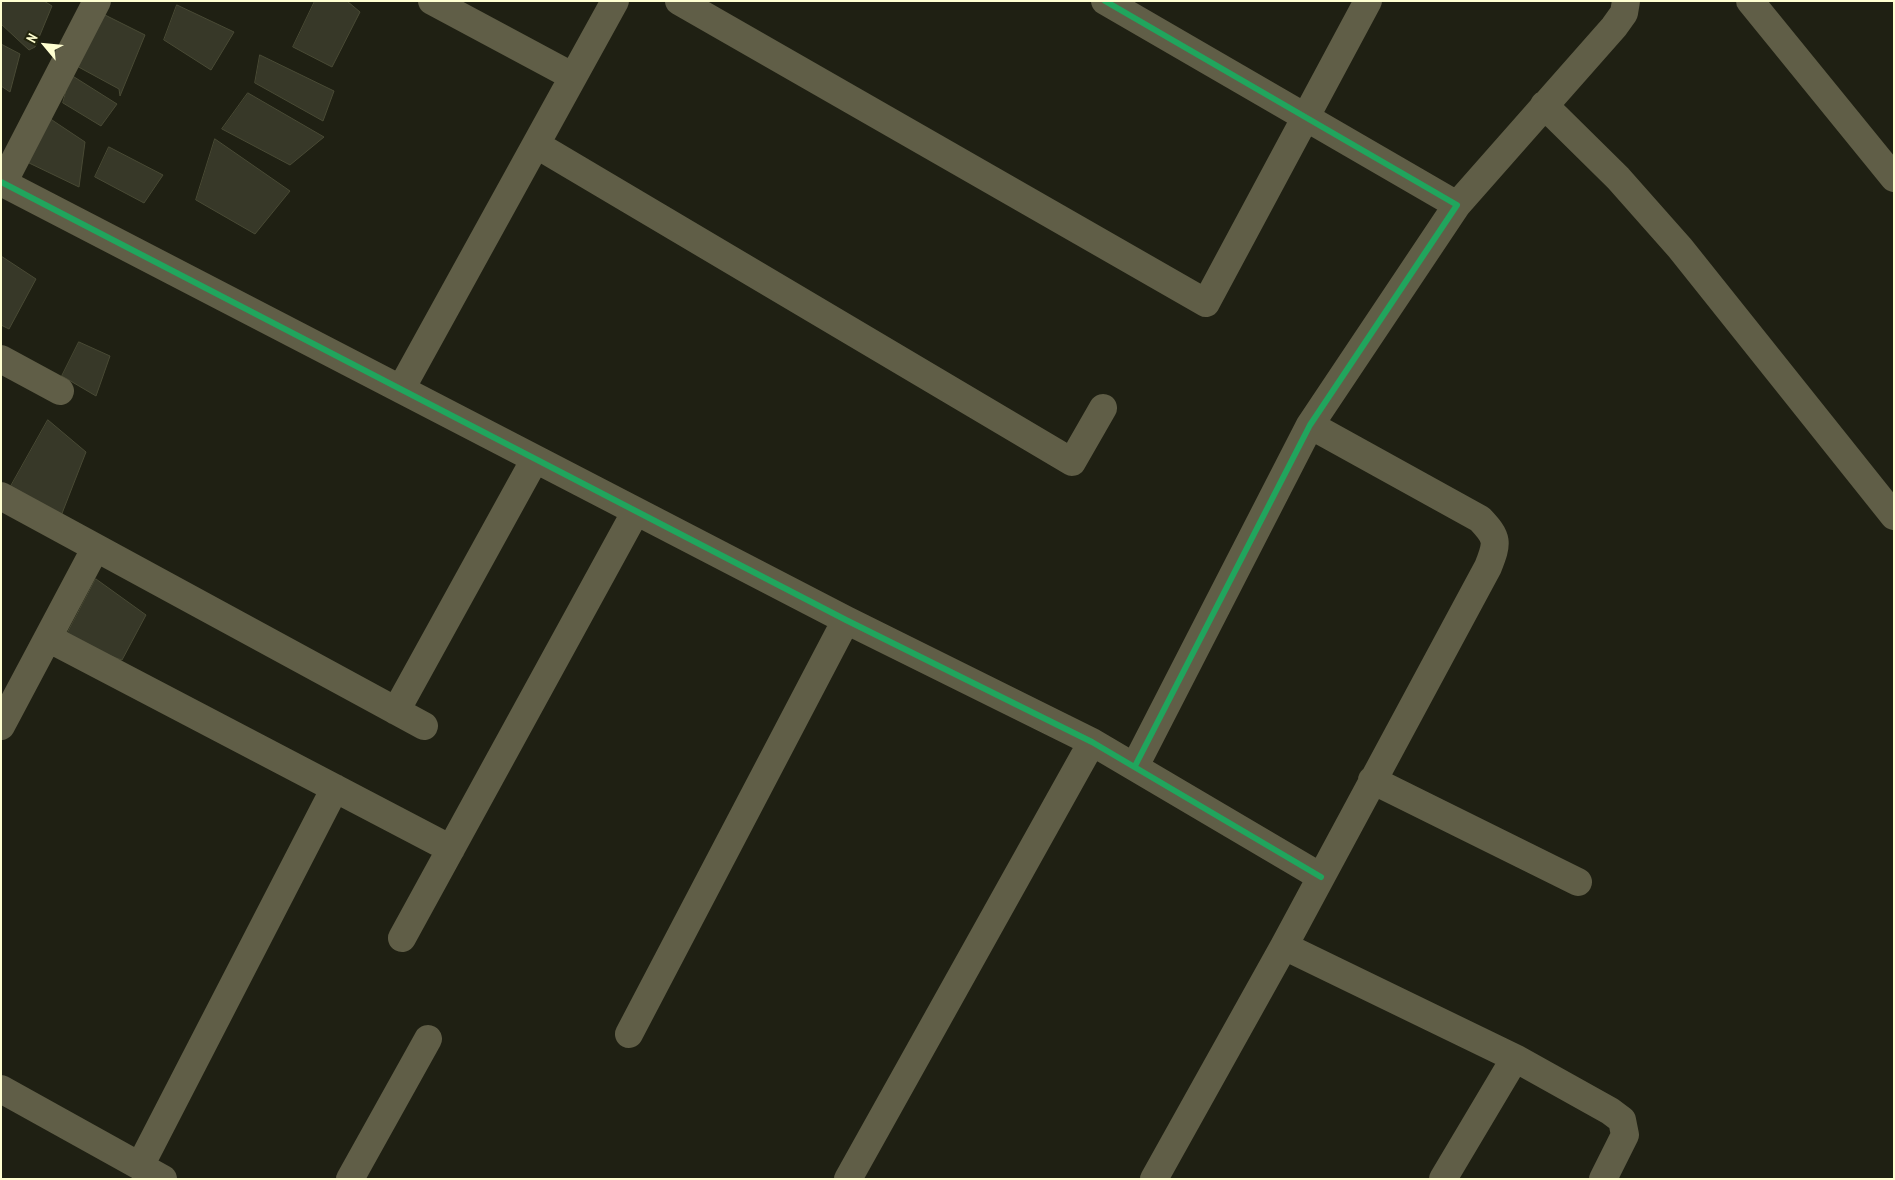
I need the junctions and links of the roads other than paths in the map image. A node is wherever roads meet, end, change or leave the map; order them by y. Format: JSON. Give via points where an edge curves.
{"nodes":[{"id":1,"x":97,"y":1,"type":"edge"},
{"id":2,"x":432,"y":1,"type":"edge"},
{"id":3,"x":615,"y":1,"type":"edge"},
{"id":4,"x":679,"y":1,"type":"edge"},
{"id":5,"x":1106,"y":1,"type":"edge"},
{"id":6,"x":1368,"y":1,"type":"edge"},
{"id":7,"x":1626,"y":1,"type":"edge"},
{"id":8,"x":1750,"y":1,"type":"edge"},
{"id":9,"x":572,"y":76,"type":"junction"},
{"id":10,"x":1544,"y":105,"type":"junction"},
{"id":11,"x":1305,"y":117,"type":"junction"},
{"id":12,"x":537,"y":145,"type":"junction"},
{"id":13,"x":1894,"y":178,"type":"edge"},
{"id":14,"x":2,"y":182,"type":"edge"},
{"id":15,"x":1457,"y":205,"type":"junction"},
{"id":16,"x":1,"y":359,"type":"edge"},
{"id":17,"x":401,"y":389,"type":"junction"},
{"id":18,"x":60,"y":391,"type":"dead end"},
{"id":19,"x":1103,"y":408,"type":"dead end"},
{"id":20,"x":1310,"y":425,"type":"junction"},
{"id":21,"x":535,"y":459,"type":"junction"},
{"id":22,"x":1,"y":496,"type":"edge"},
{"id":23,"x":636,"y":511,"type":"junction"},
{"id":24,"x":1894,"y":516,"type":"edge"},
{"id":25,"x":95,"y":549,"type":"junction"},
{"id":26,"x":846,"y":620,"type":"junction"},
{"id":27,"x":48,"y":638,"type":"junction"},
{"id":28,"x":396,"y":711,"type":"junction"},
{"id":29,"x":1,"y":726,"type":"edge"},
{"id":30,"x":424,"y":726,"type":"dead end"},
{"id":31,"x":1092,"y":742,"type":"junction"},
{"id":32,"x":1136,"y":766,"type":"junction"},
{"id":33,"x":1372,"y":780,"type":"junction"},
{"id":34,"x":335,"y":788,"type":"junction"},
{"id":35,"x":451,"y":849,"type":"junction"},
{"id":36,"x":1321,"y":877,"type":"junction"},
{"id":37,"x":1578,"y":882,"type":"dead end"},
{"id":38,"x":402,"y":938,"type":"dead end"},
{"id":39,"x":1284,"y":946,"type":"junction"},
{"id":40,"x":629,"y":1034,"type":"dead end"},
{"id":41,"x":428,"y":1039,"type":"dead end"},
{"id":42,"x":1515,"y":1058,"type":"junction"},
{"id":43,"x":1,"y":1088,"type":"edge"},
{"id":44,"x":140,"y":1166,"type":"junction"},
{"id":45,"x":163,"y":1179,"type":"edge"},
{"id":46,"x":350,"y":1179,"type":"edge"},
{"id":47,"x":848,"y":1179,"type":"edge"},
{"id":48,"x":1154,"y":1179,"type":"edge"},
{"id":49,"x":1443,"y":1179,"type":"edge"},
{"id":50,"x":1603,"y":1179,"type":"edge"}],
"edges":[{"from":1,"to":14,"type":"street"},
{"from":2,"to":9,"type":"street"},
{"from":3,"to":9,"type":"street"},
{"from":4,"to":11,"type":"street","via":[[1206,303]]},
{"from":5,"to":11,"type":"street"},
{"from":6,"to":11,"type":"street"},
{"from":7,"to":10,"type":"street","via":[[1624,13],[1614,27]]},
{"from":8,"to":13,"type":"street"},
{"from":9,"to":12,"type":"street"},
{"from":10,"to":15,"type":"street"},
{"from":10,"to":24,"type":"street","via":[[1618,178],[1680,248]]},
{"from":11,"to":15,"type":"street"},
{"from":12,"to":17,"type":"street"},
{"from":12,"to":19,"type":"street","via":[[1072,462]]},
{"from":14,"to":17,"type":"street"},
{"from":15,"to":20,"type":"street"},
{"from":16,"to":18,"type":"street"},
{"from":17,"to":21,"type":"street"},
{"from":20,"to":32,"type":"street"},
{"from":20,"to":33,"type":"street","via":[[1480,519],[1494,534],[1496,547],[1488,567]]},
{"from":21,"to":23,"type":"street"},
{"from":21,"to":28,"type":"street"},
{"from":22,"to":25,"type":"street"},
{"from":23,"to":26,"type":"street"},
{"from":23,"to":35,"type":"street"},
{"from":25,"to":27,"type":"street"},
{"from":25,"to":28,"type":"street"},
{"from":26,"to":31,"type":"street"},
{"from":26,"to":40,"type":"street"},
{"from":27,"to":29,"type":"street"},
{"from":27,"to":34,"type":"street"},
{"from":28,"to":30,"type":"street"},
{"from":31,"to":32,"type":"street"},
{"from":31,"to":47,"type":"street"},
{"from":32,"to":36,"type":"street"},
{"from":33,"to":36,"type":"street"},
{"from":33,"to":37,"type":"street"},
{"from":34,"to":35,"type":"street"},
{"from":34,"to":44,"type":"street"},
{"from":35,"to":38,"type":"street"},
{"from":36,"to":39,"type":"street"},
{"from":39,"to":42,"type":"street"},
{"from":39,"to":48,"type":"street"},
{"from":41,"to":46,"type":"street"},
{"from":42,"to":49,"type":"street"},
{"from":42,"to":50,"type":"street","via":[[1622,1120],[1625,1134]]},
{"from":43,"to":44,"type":"street"},
{"from":44,"to":45,"type":"street"}]}
